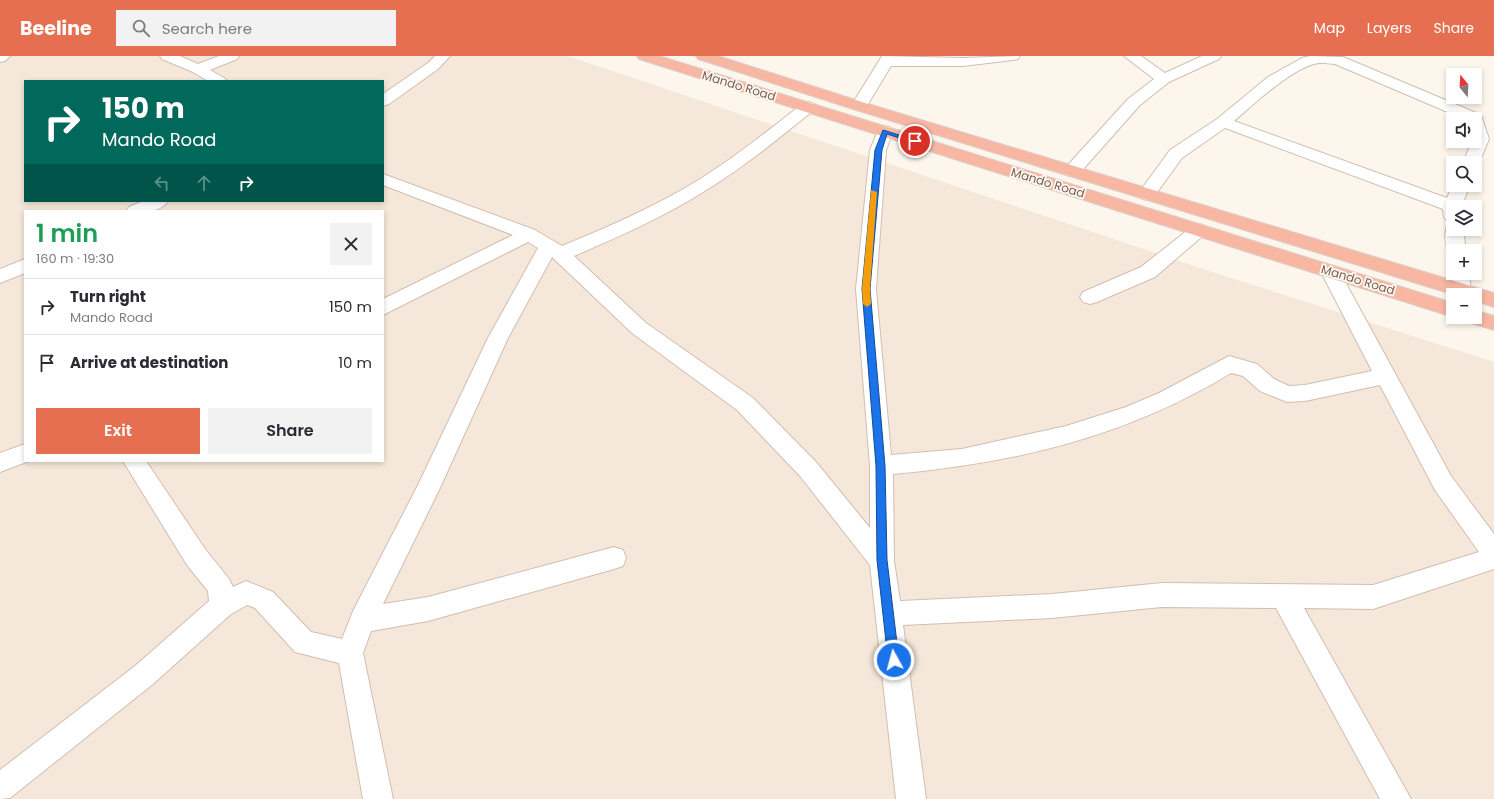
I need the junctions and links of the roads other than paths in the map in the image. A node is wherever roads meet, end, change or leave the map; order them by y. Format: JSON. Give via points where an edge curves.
{"nodes":[{"id":1,"x":3,"y":56,"type":"edge"},
{"id":2,"x":167,"y":56,"type":"edge"},
{"id":3,"x":232,"y":56,"type":"edge"},
{"id":4,"x":443,"y":56,"type":"edge"},
{"id":5,"x":644,"y":56,"type":"edge"},
{"id":6,"x":703,"y":56,"type":"edge"},
{"id":7,"x":1013,"y":56,"type":"edge"},
{"id":8,"x":1131,"y":56,"type":"edge"},
{"id":9,"x":1214,"y":56,"type":"edge"},
{"id":10,"x":0,"y":58,"type":"edge"},
{"id":11,"x":888,"y":59,"type":"edge"},
{"id":12,"x":198,"y":69,"type":"junction"},
{"id":13,"x":1164,"y":79,"type":"junction"},
{"id":14,"x":217,"y":80,"type":"edge"},
{"id":15,"x":384,"y":100,"type":"edge"},
{"id":16,"x":859,"y":106,"type":"junction"},
{"id":17,"x":808,"y":107,"type":"junction"},
{"id":18,"x":1223,"y":122,"type":"junction"},
{"id":19,"x":885,"y":131,"type":"junction"},
{"id":20,"x":1474,"y":156,"type":"edge"},
{"id":21,"x":1072,"y":171,"type":"junction"},
{"id":22,"x":384,"y":179,"type":"edge"},
{"id":23,"x":1148,"y":194,"type":"junction"},
{"id":24,"x":156,"y":202,"type":"edge"},
{"id":25,"x":1446,"y":209,"type":"edge"},
{"id":26,"x":137,"y":210,"type":"edge"},
{"id":27,"x":1199,"y":230,"type":"junction"},
{"id":28,"x":529,"y":234,"type":"junction"},
{"id":29,"x":554,"y":251,"type":"junction"},
{"id":30,"x":24,"y":266,"type":"edge"},
{"id":31,"x":1330,"y":272,"type":"junction"},
{"id":32,"x":0,"y":276,"type":"edge"},
{"id":33,"x":1460,"y":281,"type":"edge"},
{"id":34,"x":1090,"y":297,"type":"dead end"},
{"id":35,"x":1494,"y":300,"type":"edge"},
{"id":36,"x":384,"y":307,"type":"edge"},
{"id":37,"x":1446,"y":308,"type":"edge"},
{"id":38,"x":1482,"y":319,"type":"edge"},
{"id":39,"x":1494,"y":323,"type":"edge"},
{"id":40,"x":1386,"y":376,"type":"junction"},
{"id":41,"x":24,"y":453,"type":"edge"},
{"id":42,"x":135,"y":462,"type":"edge"},
{"id":43,"x":0,"y":463,"type":"edge"},
{"id":44,"x":881,"y":466,"type":"junction"},
{"id":45,"x":1494,"y":553,"type":"edge"},
{"id":46,"x":614,"y":558,"type":"dead end"},
{"id":47,"x":1494,"y":558,"type":"edge"},
{"id":48,"x":882,"y":560,"type":"junction"},
{"id":49,"x":1282,"y":596,"type":"junction"},
{"id":50,"x":222,"y":606,"type":"junction"},
{"id":51,"x":888,"y":614,"type":"junction"},
{"id":52,"x":362,"y":620,"type":"junction"},
{"id":53,"x":350,"y":654,"type":"junction"},
{"id":54,"x":0,"y":788,"type":"edge"},
{"id":55,"x":378,"y":799,"type":"edge"},
{"id":56,"x":911,"y":799,"type":"edge"},
{"id":57,"x":1396,"y":799,"type":"edge"}],
"edges":[{"from":1,"to":10,"type":"street"},
{"from":2,"to":12,"type":"street"},
{"from":3,"to":12,"type":"street"},
{"from":4,"to":15,"type":"street"},
{"from":5,"to":17,"type":"highway","name":"Mando Road"},
{"from":6,"to":16,"type":"highway","name":"Mando Road"},
{"from":7,"to":11,"type":"street","via":[[963,62]]},
{"from":8,"to":13,"type":"street"},
{"from":9,"to":13,"type":"street"},
{"from":11,"to":16,"type":"street"},
{"from":12,"to":14,"type":"street"},
{"from":13,"to":21,"type":"street","via":[[1134,102]]},
{"from":16,"to":21,"type":"highway","name":"Mando Road"},
{"from":17,"to":19,"type":"highway","name":"Mando Road"},
{"from":17,"to":29,"type":"street","via":[[702,185],[641,219]]},
{"from":18,"to":20,"type":"street","via":[[1273,80],[1307,61],[1321,58],[1338,60],[1475,118],[1481,139]]},
{"from":18,"to":23,"type":"street","via":[[1176,154]]},
{"from":18,"to":25,"type":"street"},
{"from":19,"to":27,"type":"highway","name":"Mando Road"},
{"from":19,"to":44,"type":"street","via":[[878,150],[866,289]]},
{"from":21,"to":23,"type":"highway","name":"Mando Road"},
{"from":22,"to":28,"type":"street"},
{"from":23,"to":33,"type":"highway","name":"Mando Road"},
{"from":24,"to":26,"type":"street"},
{"from":27,"to":31,"type":"highway","name":"Mando Road"},
{"from":27,"to":34,"type":"street","via":[[1148,272]]},
{"from":28,"to":29,"type":"street"},
{"from":28,"to":36,"type":"street"},
{"from":29,"to":48,"type":"street","via":[[639,328],[745,404],[808,469]]},
{"from":29,"to":52,"type":"street","via":[[498,338],[427,490]]},
{"from":30,"to":32,"type":"street"},
{"from":31,"to":37,"type":"highway","name":"Mando Road"},
{"from":31,"to":40,"type":"street"},
{"from":33,"to":35,"type":"highway","name":"Mando Road"},
{"from":38,"to":39,"type":"highway"},
{"from":40,"to":44,"type":"street","via":[[1305,393],[1287,394],[1267,385],[1250,370],[1229,364],[1211,376],[1133,414],[1048,440],[962,458]]},
{"from":40,"to":45,"type":"street","via":[[1443,483]]},
{"from":41,"to":43,"type":"street"},
{"from":42,"to":50,"type":"street","via":[[196,557],[220,587]]},
{"from":44,"to":48,"type":"street"},
{"from":46,"to":52,"type":"street","via":[[428,609]]},
{"from":47,"to":49,"type":"street","via":[[1373,597]]},
{"from":48,"to":51,"type":"street"},
{"from":49,"to":51,"type":"street","via":[[1162,595],[1052,606]]},
{"from":49,"to":57,"type":"street"},
{"from":50,"to":53,"type":"street","via":[[246,594],[264,600],[304,643]]},
{"from":50,"to":54,"type":"street","via":[[144,675]]},
{"from":51,"to":56,"type":"street"},
{"from":52,"to":53,"type":"street"},
{"from":53,"to":55,"type":"street"}]}
